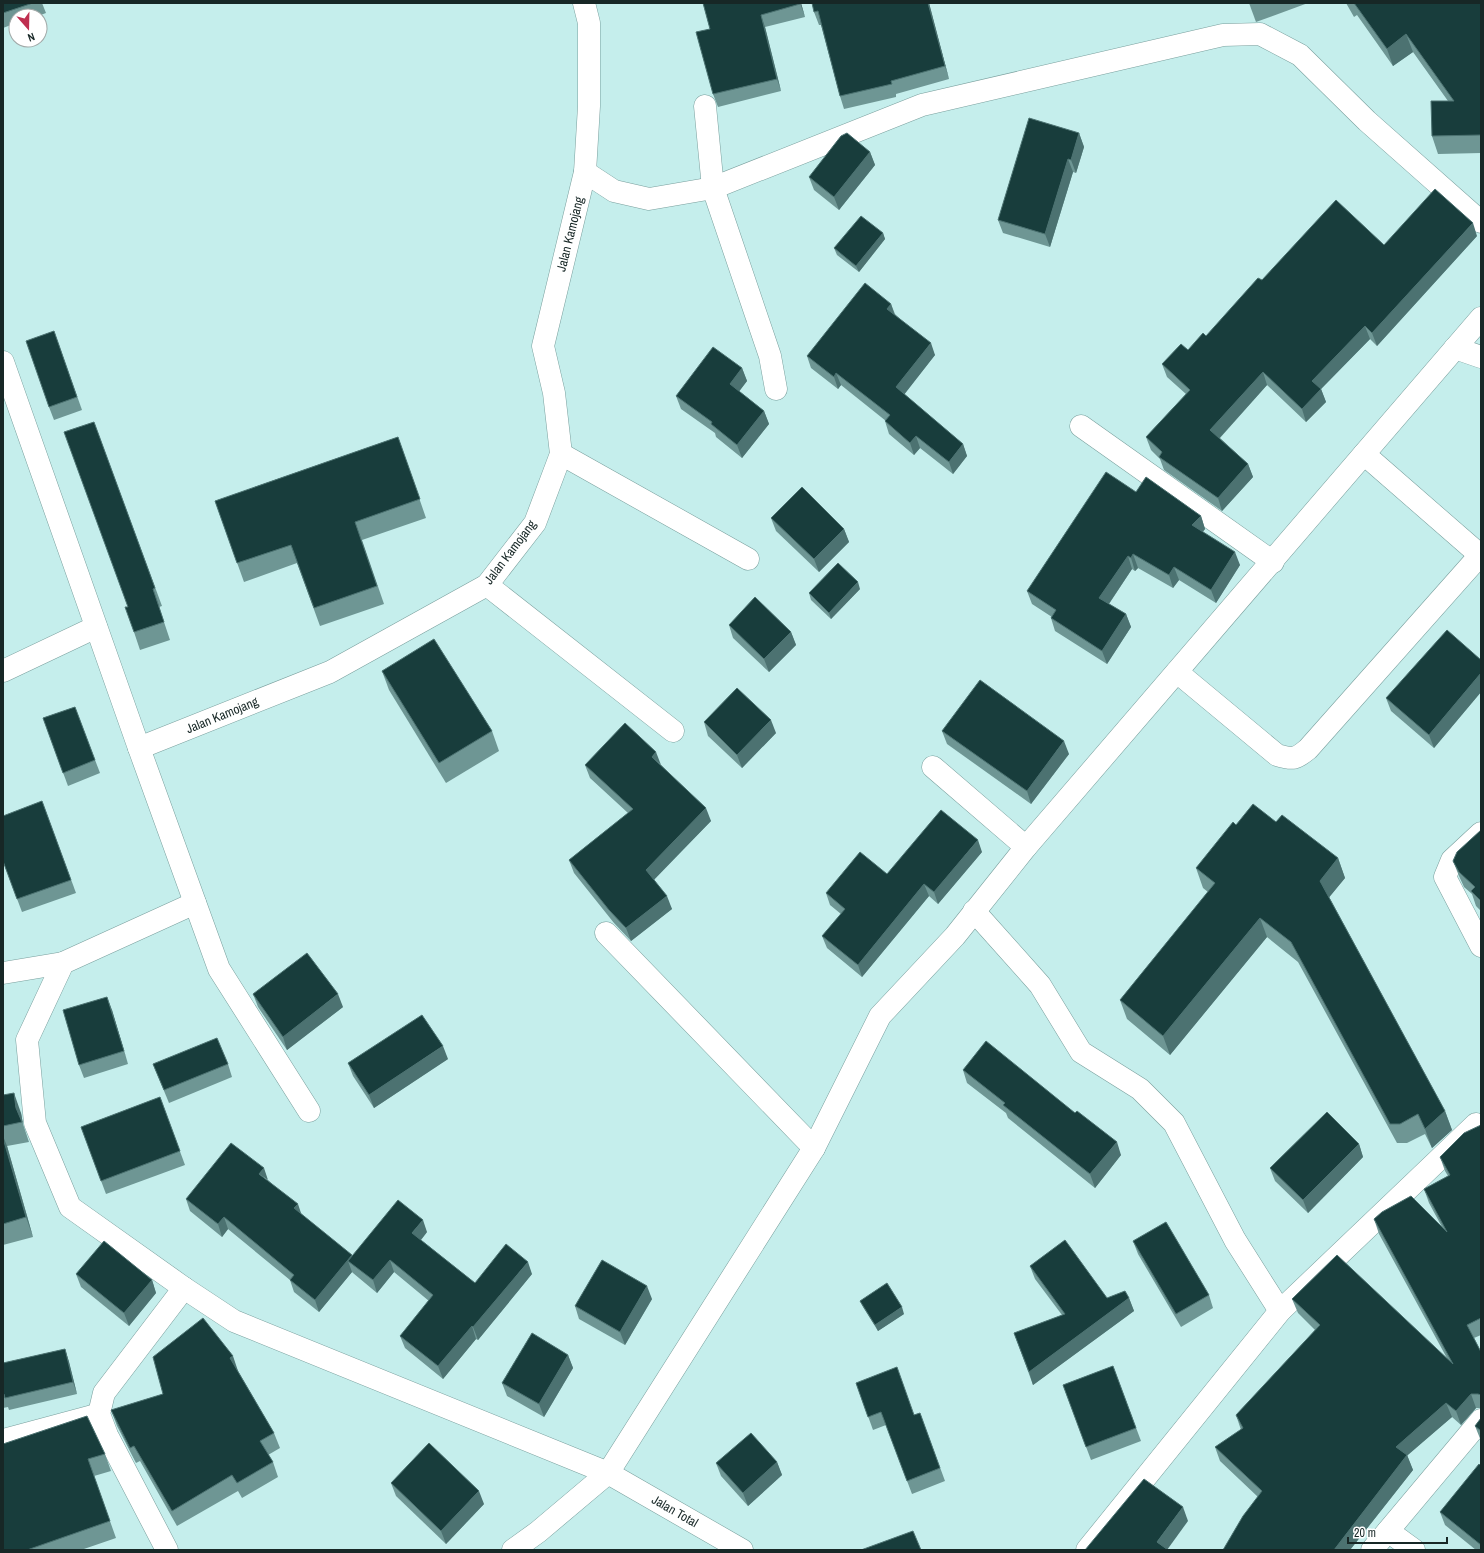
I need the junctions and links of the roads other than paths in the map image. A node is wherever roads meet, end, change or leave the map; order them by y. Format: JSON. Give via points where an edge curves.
{"nodes":[{"id":1,"x":584,"y":3,"type":"edge"},
{"id":2,"x":705,"y":106,"type":"dead end"},
{"id":3,"x":585,"y":172,"type":"junction"},
{"id":4,"x":713,"y":188,"type":"junction"},
{"id":5,"x":1481,"y":222,"type":"edge"},
{"id":6,"x":1481,"y":318,"type":"edge"},
{"id":7,"x":1455,"y":348,"type":"junction"},
{"id":8,"x":1481,"y":357,"type":"edge"},
{"id":9,"x":3,"y":362,"type":"edge"},
{"id":10,"x":776,"y":389,"type":"dead end"},
{"id":11,"x":1081,"y":426,"type":"dead end"},
{"id":12,"x":561,"y":454,"type":"junction"},
{"id":13,"x":1364,"y":454,"type":"junction"},
{"id":14,"x":1481,"y":555,"type":"edge"},
{"id":15,"x":748,"y":559,"type":"dead end"},
{"id":16,"x":1273,"y":562,"type":"junction"},
{"id":17,"x":487,"y":585,"type":"junction"},
{"id":18,"x":96,"y":627,"type":"junction"},
{"id":19,"x":3,"y":671,"type":"edge"},
{"id":20,"x":1177,"y":672,"type":"junction"},
{"id":21,"x":674,"y":731,"type":"dead end"},
{"id":22,"x":139,"y":748,"type":"junction"},
{"id":23,"x":933,"y":767,"type":"dead end"},
{"id":24,"x":1481,"y":833,"type":"edge"},
{"id":25,"x":1026,"y":847,"type":"junction"},
{"id":26,"x":195,"y":903,"type":"junction"},
{"id":27,"x":974,"y":911,"type":"junction"},
{"id":28,"x":606,"y":933,"type":"dead end"},
{"id":29,"x":1481,"y":946,"type":"edge"},
{"id":30,"x":63,"y":963,"type":"junction"},
{"id":31,"x":3,"y":973,"type":"edge"},
{"id":32,"x":309,"y":1111,"type":"dead end"},
{"id":33,"x":1476,"y":1124,"type":"dead end"},
{"id":34,"x":814,"y":1148,"type":"junction"},
{"id":35,"x":184,"y":1288,"type":"junction"},
{"id":36,"x":1280,"y":1311,"type":"junction"},
{"id":37,"x":99,"y":1414,"type":"junction"},
{"id":38,"x":1481,"y":1420,"type":"edge"},
{"id":39,"x":3,"y":1440,"type":"edge"},
{"id":40,"x":608,"y":1472,"type":"junction"},
{"id":41,"x":1388,"y":1531,"type":"junction"},
{"id":42,"x":540,"y":1541,"type":"edge"},
{"id":43,"x":167,"y":1550,"type":"edge"},
{"id":44,"x":513,"y":1550,"type":"edge"},
{"id":45,"x":742,"y":1550,"type":"edge"},
{"id":46,"x":1087,"y":1550,"type":"edge"},
{"id":47,"x":1372,"y":1550,"type":"edge"},
{"id":48,"x":1414,"y":1550,"type":"edge"}],
"edges":[{"from":1,"to":3,"type":"street","name":"Jalan Kamojang","via":[[589,23],[590,106]]},
{"from":2,"to":4,"type":"street"},
{"from":3,"to":4,"type":"street","via":[[614,191],[649,199]]},
{"from":3,"to":12,"type":"street","name":"Jalan Kamojang","via":[[543,346],[554,393]]},
{"from":4,"to":5,"type":"street","via":[[922,105],[1223,35],[1260,34],[1300,55],[1367,121]]},
{"from":4,"to":10,"type":"street","via":[[770,356]]},
{"from":6,"to":7,"type":"street"},
{"from":7,"to":8,"type":"street"},
{"from":7,"to":13,"type":"street"},
{"from":9,"to":18,"type":"street"},
{"from":11,"to":16,"type":"street"},
{"from":12,"to":15,"type":"street"},
{"from":12,"to":17,"type":"street","name":"Jalan Kamojang","via":[[535,522]]},
{"from":13,"to":14,"type":"street"},
{"from":13,"to":16,"type":"street"},
{"from":14,"to":20,"type":"street","via":[[1297,758],[1278,755]]},
{"from":16,"to":20,"type":"street"},
{"from":17,"to":21,"type":"street"},
{"from":17,"to":22,"type":"street","name":"Jalan Kamojang","via":[[330,672]]},
{"from":18,"to":19,"type":"street"},
{"from":18,"to":22,"type":"street"},
{"from":20,"to":25,"type":"street"},
{"from":22,"to":26,"type":"street"},
{"from":23,"to":25,"type":"street"},
{"from":24,"to":29,"type":"street","via":[[1452,860],[1444,877]]},
{"from":25,"to":27,"type":"street"},
{"from":26,"to":30,"type":"street"},
{"from":26,"to":32,"type":"street","via":[[219,969]]},
{"from":27,"to":34,"type":"street","via":[[955,936],[880,1016]]},
{"from":27,"to":36,"type":"street","via":[[1040,985],[1081,1052],[1140,1089],[1174,1123],[1235,1240]]},
{"from":28,"to":34,"type":"street"},
{"from":30,"to":31,"type":"street"},
{"from":30,"to":35,"type":"street","name":"Jalan Total","via":[[27,1040],[35,1124],[70,1207]]},
{"from":33,"to":36,"type":"street"},
{"from":34,"to":40,"type":"street"},
{"from":35,"to":37,"type":"street","via":[[104,1393]]},
{"from":35,"to":40,"type":"street","name":"Jalan Total","via":[[234,1321]]},
{"from":36,"to":46,"type":"street"},
{"from":37,"to":39,"type":"street"},
{"from":37,"to":43,"type":"street","via":[[107,1435]]},
{"from":38,"to":41,"type":"street"},
{"from":40,"to":42,"type":"street"},
{"from":40,"to":45,"type":"street","name":"Jalan Total"},
{"from":41,"to":47,"type":"street"},
{"from":41,"to":48,"type":"street"},
{"from":42,"to":44,"type":"street"}]}
